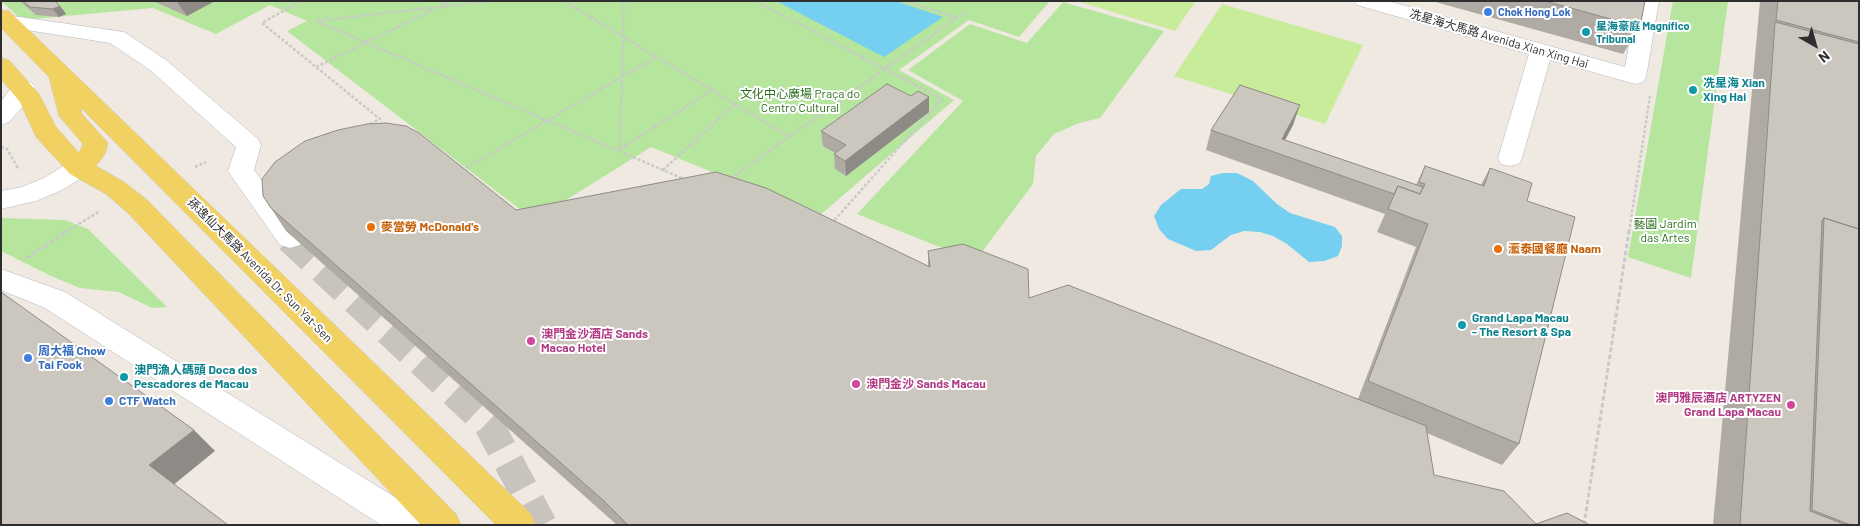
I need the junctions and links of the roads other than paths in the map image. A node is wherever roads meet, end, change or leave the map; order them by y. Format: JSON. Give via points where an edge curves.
{"nodes":[{"id":1,"x":1364,"y":1,"type":"edge"},
{"id":2,"x":1648,"y":1,"type":"edge"},
{"id":3,"x":4,"y":18,"type":"edge"},
{"id":4,"x":1541,"y":50,"type":"junction"},
{"id":5,"x":56,"y":69,"type":"junction"},
{"id":6,"x":14,"y":78,"type":"edge"},
{"id":7,"x":1,"y":117,"type":"edge"},
{"id":8,"x":1510,"y":158,"type":"dead end"},
{"id":9,"x":79,"y":168,"type":"junction"},
{"id":10,"x":1,"y":200,"type":"edge"},
{"id":11,"x":290,"y":238,"type":"tunnel mouth"},
{"id":12,"x":11,"y":270,"type":"edge"},
{"id":13,"x":410,"y":525,"type":"edge"},
{"id":14,"x":444,"y":525,"type":"edge"},
{"id":15,"x":519,"y":525,"type":"edge"}],
"edges":[{"from":1,"to":4,"type":"street","name":"冼星海大馬路 Avenida Xian Xing Hai"},
{"from":2,"to":4,"type":"street","name":"冼星海大馬路 Avenida Xian Xing Hai","via":[[1635,77]]},
{"from":3,"to":5,"type":"main road","name":"孫逸仙大馬路 Avenida Dr. Sun Yat-Sen"},
{"from":3,"to":11,"type":"street","via":[[116,37],[158,65],[249,145],[241,171]]},
{"from":4,"to":8,"type":"street"},
{"from":5,"to":9,"type":"main road","via":[[71,116],[96,143],[93,154]]},
{"from":5,"to":15,"type":"main road","name":"孫逸仙大馬路 Avenida Dr. Sun Yat-Sen"},
{"from":6,"to":7,"type":"street","via":[[13,105]]},
{"from":6,"to":9,"type":"main road","via":[[31,99],[45,132]]},
{"from":9,"to":10,"type":"street","via":[[27,195]]},
{"from":9,"to":14,"type":"main road","via":[[137,206]]},
{"from":12,"to":13,"type":"street"}]}
